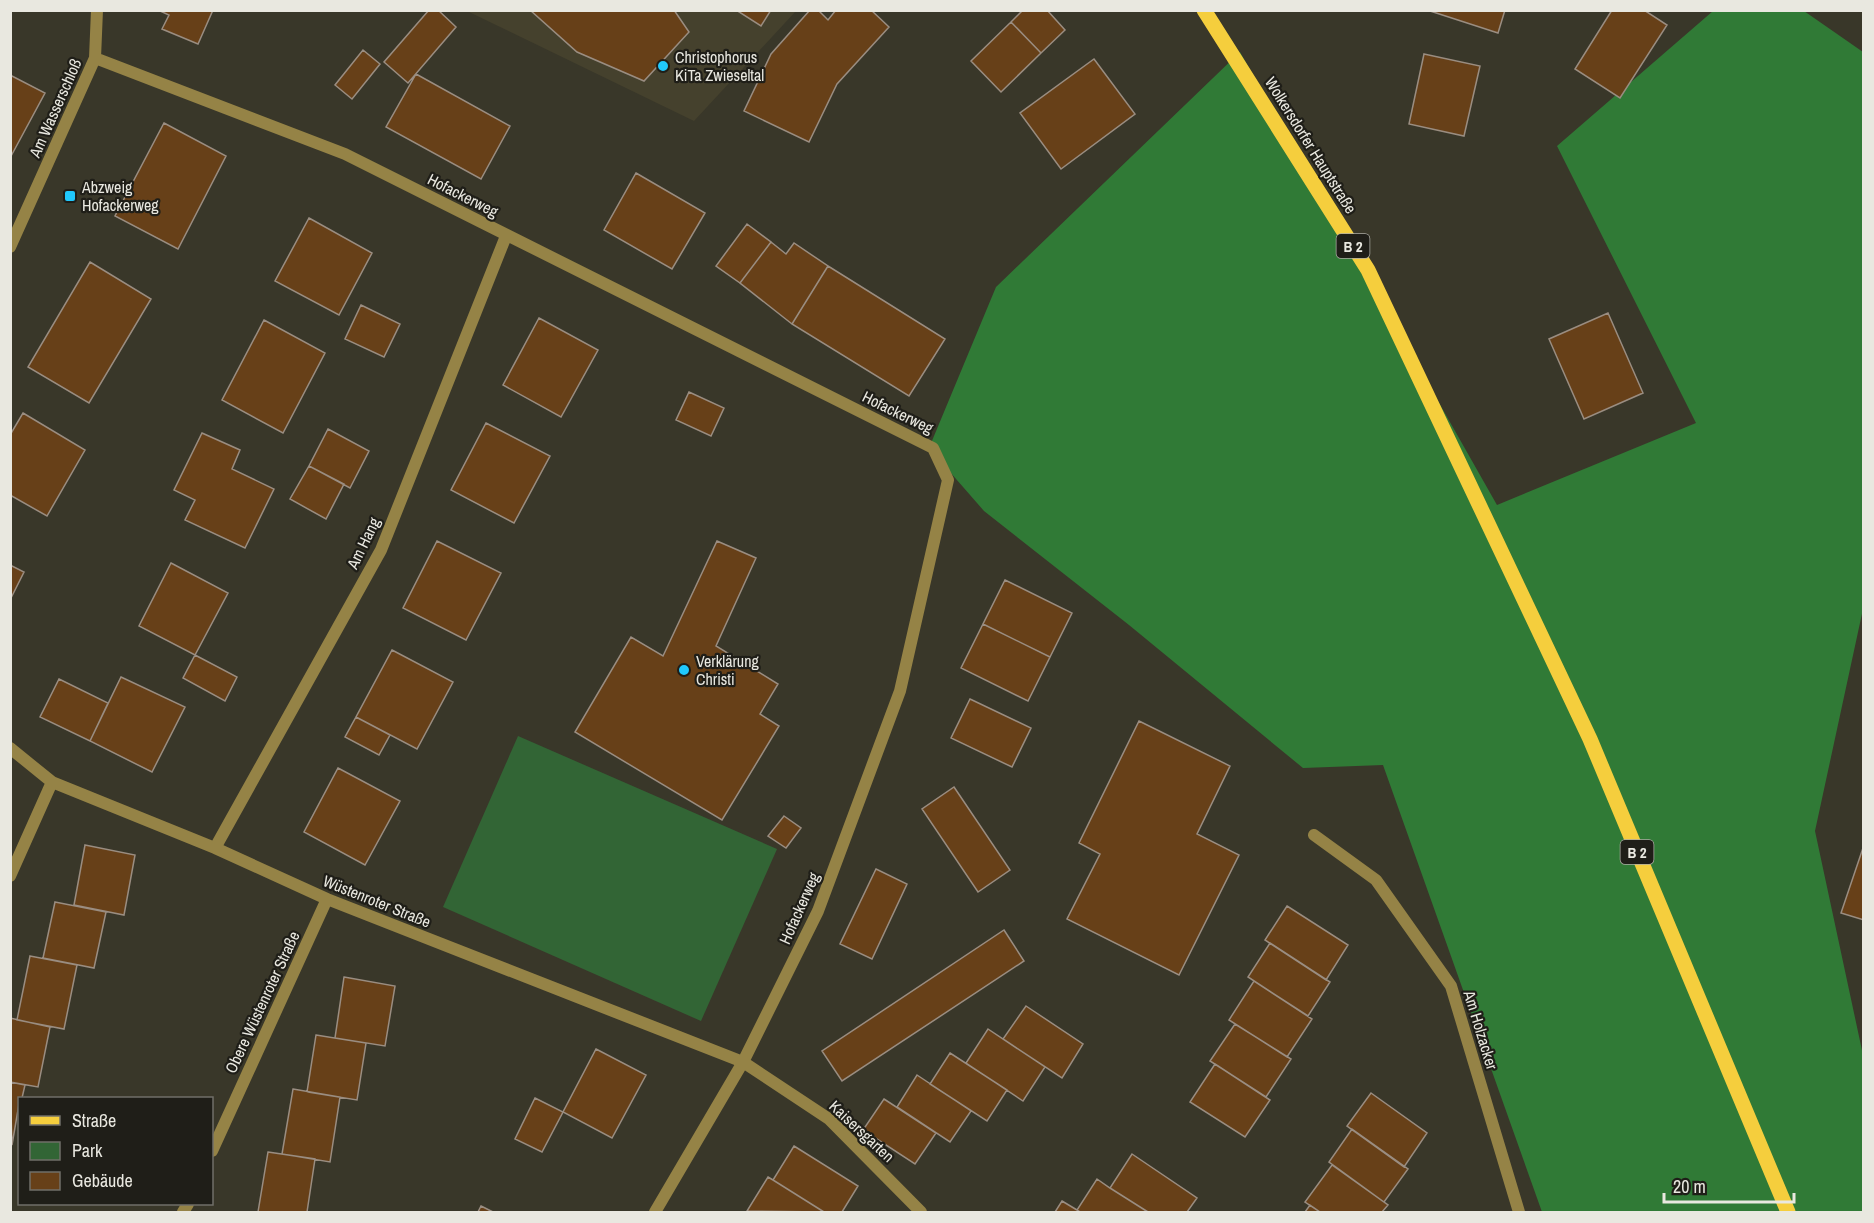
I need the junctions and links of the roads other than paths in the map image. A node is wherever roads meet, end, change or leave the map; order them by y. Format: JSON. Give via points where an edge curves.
{"nodes":[{"id":1,"x":97,"y":10,"type":"edge"},
{"id":2,"x":1204,"y":10,"type":"edge"},
{"id":3,"x":95,"y":58,"type":"junction"},
{"id":4,"x":506,"y":236,"type":"junction"},
{"id":5,"x":10,"y":247,"type":"edge"},
{"id":6,"x":10,"y":748,"type":"edge"},
{"id":7,"x":52,"y":782,"type":"junction"},
{"id":8,"x":1314,"y":836,"type":"dead end"},
{"id":9,"x":215,"y":848,"type":"junction"},
{"id":10,"x":10,"y":876,"type":"edge"},
{"id":11,"x":327,"y":899,"type":"junction"},
{"id":12,"x":742,"y":1062,"type":"junction"},
{"id":13,"x":213,"y":1149,"type":"edge"},
{"id":14,"x":655,"y":1212,"type":"edge"},
{"id":15,"x":921,"y":1212,"type":"edge"},
{"id":16,"x":1519,"y":1212,"type":"edge"},
{"id":17,"x":1788,"y":1212,"type":"edge"}],
"edges":[{"from":1,"to":3,"type":"street","name":"Am Wasserschloß"},
{"from":2,"to":17,"type":"main road","name":"Wolkersdorfer Hauptstraße","number":"B 2","via":[[1368,270],[1590,739]]},
{"from":3,"to":4,"type":"street","name":"Hofackerweg","via":[[345,154]]},
{"from":3,"to":5,"type":"street","name":"Am Wasserschloß"},
{"from":4,"to":9,"type":"street","name":"Am Hang","via":[[381,550]]},
{"from":4,"to":12,"type":"street","name":"Hofackerweg","via":[[933,448],[948,480],[900,691],[818,911]]},
{"from":6,"to":7,"type":"street","name":"Wüstenroter Straße"},
{"from":7,"to":9,"type":"street","name":"Wüstenroter Straße"},
{"from":7,"to":10,"type":"street"},
{"from":8,"to":16,"type":"street","name":"Am Holzacker","via":[[1376,880],[1451,986]]},
{"from":9,"to":11,"type":"street","name":"Wüstenroter Straße"},
{"from":11,"to":12,"type":"street","name":"Wüstenroter Straße"},
{"from":11,"to":13,"type":"street","name":"Obere Wüstenroter Straße"},
{"from":12,"to":14,"type":"street","name":"Hofackerweg"},
{"from":12,"to":15,"type":"street","name":"Kaisersgarten","via":[[829,1119]]}]}
